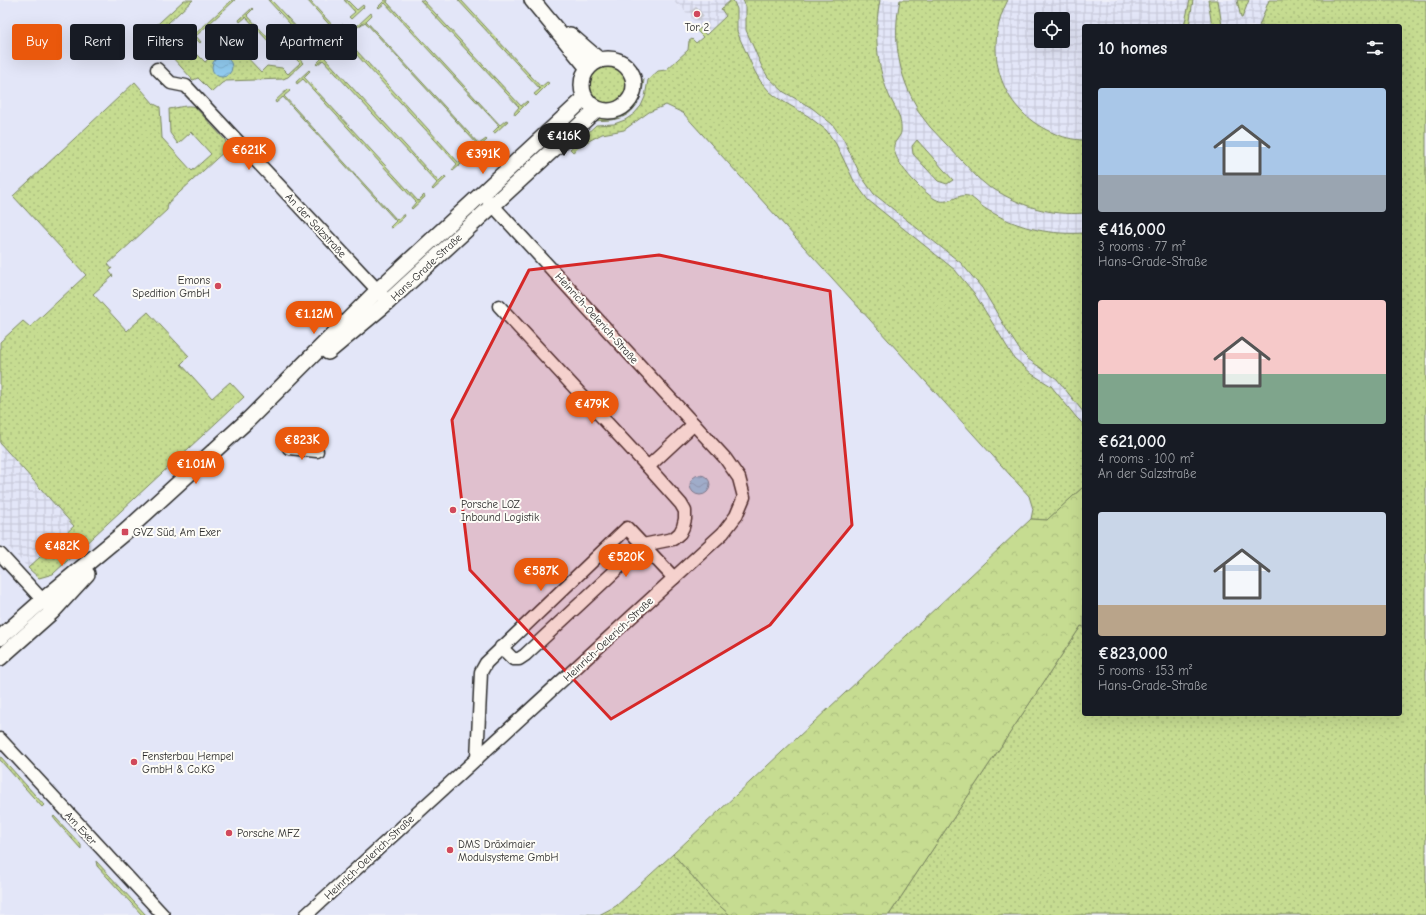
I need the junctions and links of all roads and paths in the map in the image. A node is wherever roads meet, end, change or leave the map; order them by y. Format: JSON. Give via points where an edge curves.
{"nodes":[{"id":1,"x":534,"y":3,"type":"edge"},
{"id":2,"x":593,"y":64,"type":"junction"},
{"id":3,"x":157,"y":69,"type":"dead end"},
{"id":4,"x":585,"y":98,"type":"junction"},
{"id":5,"x":597,"y":108,"type":"junction"},
{"id":6,"x":483,"y":194,"type":"junction"},
{"id":7,"x":493,"y":205,"type":"junction"},
{"id":8,"x":378,"y":290,"type":"junction"},
{"id":9,"x":389,"y":301,"type":"junction"},
{"id":10,"x":499,"y":306,"type":"dead end"},
{"id":11,"x":249,"y":419,"type":"junction"},
{"id":12,"x":694,"y":424,"type":"junction"},
{"id":13,"x":289,"y":448,"type":"dead end"},
{"id":14,"x":317,"y":451,"type":"dead end"},
{"id":15,"x":648,"y":467,"type":"junction"},
{"id":16,"x":643,"y":544,"type":"junction"},
{"id":17,"x":0,"y":554,"type":"edge"},
{"id":18,"x":674,"y":578,"type":"junction"},
{"id":19,"x":48,"y":606,"type":"junction"},
{"id":20,"x":0,"y":638,"type":"edge"},
{"id":21,"x":501,"y":647,"type":"junction"},
{"id":22,"x":0,"y":658,"type":"edge"},
{"id":23,"x":0,"y":739,"type":"edge"},
{"id":24,"x":477,"y":758,"type":"junction"},
{"id":25,"x":163,"y":915,"type":"edge"},
{"id":26,"x":306,"y":915,"type":"edge"}],
"edges":[{"from":1,"to":2,"type":"street"},
{"from":2,"to":4,"type":"street","via":[[584,75],[582,83]]},
{"from":2,"to":5,"type":"street","via":[[617,60],[630,70],[634,87],[628,102],[621,108],[605,111]]},
{"from":3,"to":8,"type":"street","name":"An der Salzstraße","via":[[171,83],[186,86]]},
{"from":4,"to":5,"type":"street"},
{"from":4,"to":6,"type":"street","name":"Hans-Grade-Straße"},
{"from":5,"to":7,"type":"street","name":"Hans-Grade-Straße"},
{"from":6,"to":7,"type":"street","name":"Heinrich-Oelerich-Straße"},
{"from":6,"to":8,"type":"street","name":"Hans-Grade-Straße"},
{"from":7,"to":9,"type":"street","name":"Hans-Grade-Straße"},
{"from":7,"to":12,"type":"street","name":"Heinrich-Oelerich-Straße"},
{"from":8,"to":9,"type":"street","name":"An der Salzstraße"},
{"from":8,"to":11,"type":"street","name":"Hans-Grade-Straße"},
{"from":9,"to":11,"type":"street","name":"Hans-Grade-Straße"},
{"from":10,"to":15,"type":"street"},
{"from":11,"to":19,"type":"street","name":"Hans-Grade-Straße"},
{"from":12,"to":15,"type":"street"},
{"from":12,"to":18,"type":"street","name":"Heinrich-Oelerich-Straße","via":[[725,458],[739,478],[744,497],[736,516],[723,533]]},
{"from":13,"to":14,"type":"street"},
{"from":15,"to":16,"type":"street","via":[[681,504],[685,511],[685,519],[684,527],[673,539]]},
{"from":16,"to":18,"type":"street"},
{"from":16,"to":21,"type":"street","via":[[525,656],[513,659]]},
{"from":16,"to":21,"type":"street","via":[[627,528]]},
{"from":17,"to":19,"type":"street"},
{"from":18,"to":24,"type":"street","name":"Heinrich-Oelerich-Straße"},
{"from":19,"to":20,"type":"street","name":"Hans-Grade-Straße"},
{"from":19,"to":22,"type":"street","name":"Hans-Grade-Straße"},
{"from":21,"to":24,"type":"street","via":[[481,672]]},
{"from":23,"to":25,"type":"street","name":"Am Exer"},
{"from":24,"to":26,"type":"street","name":"Heinrich-Oelerich-Straße"}]}
